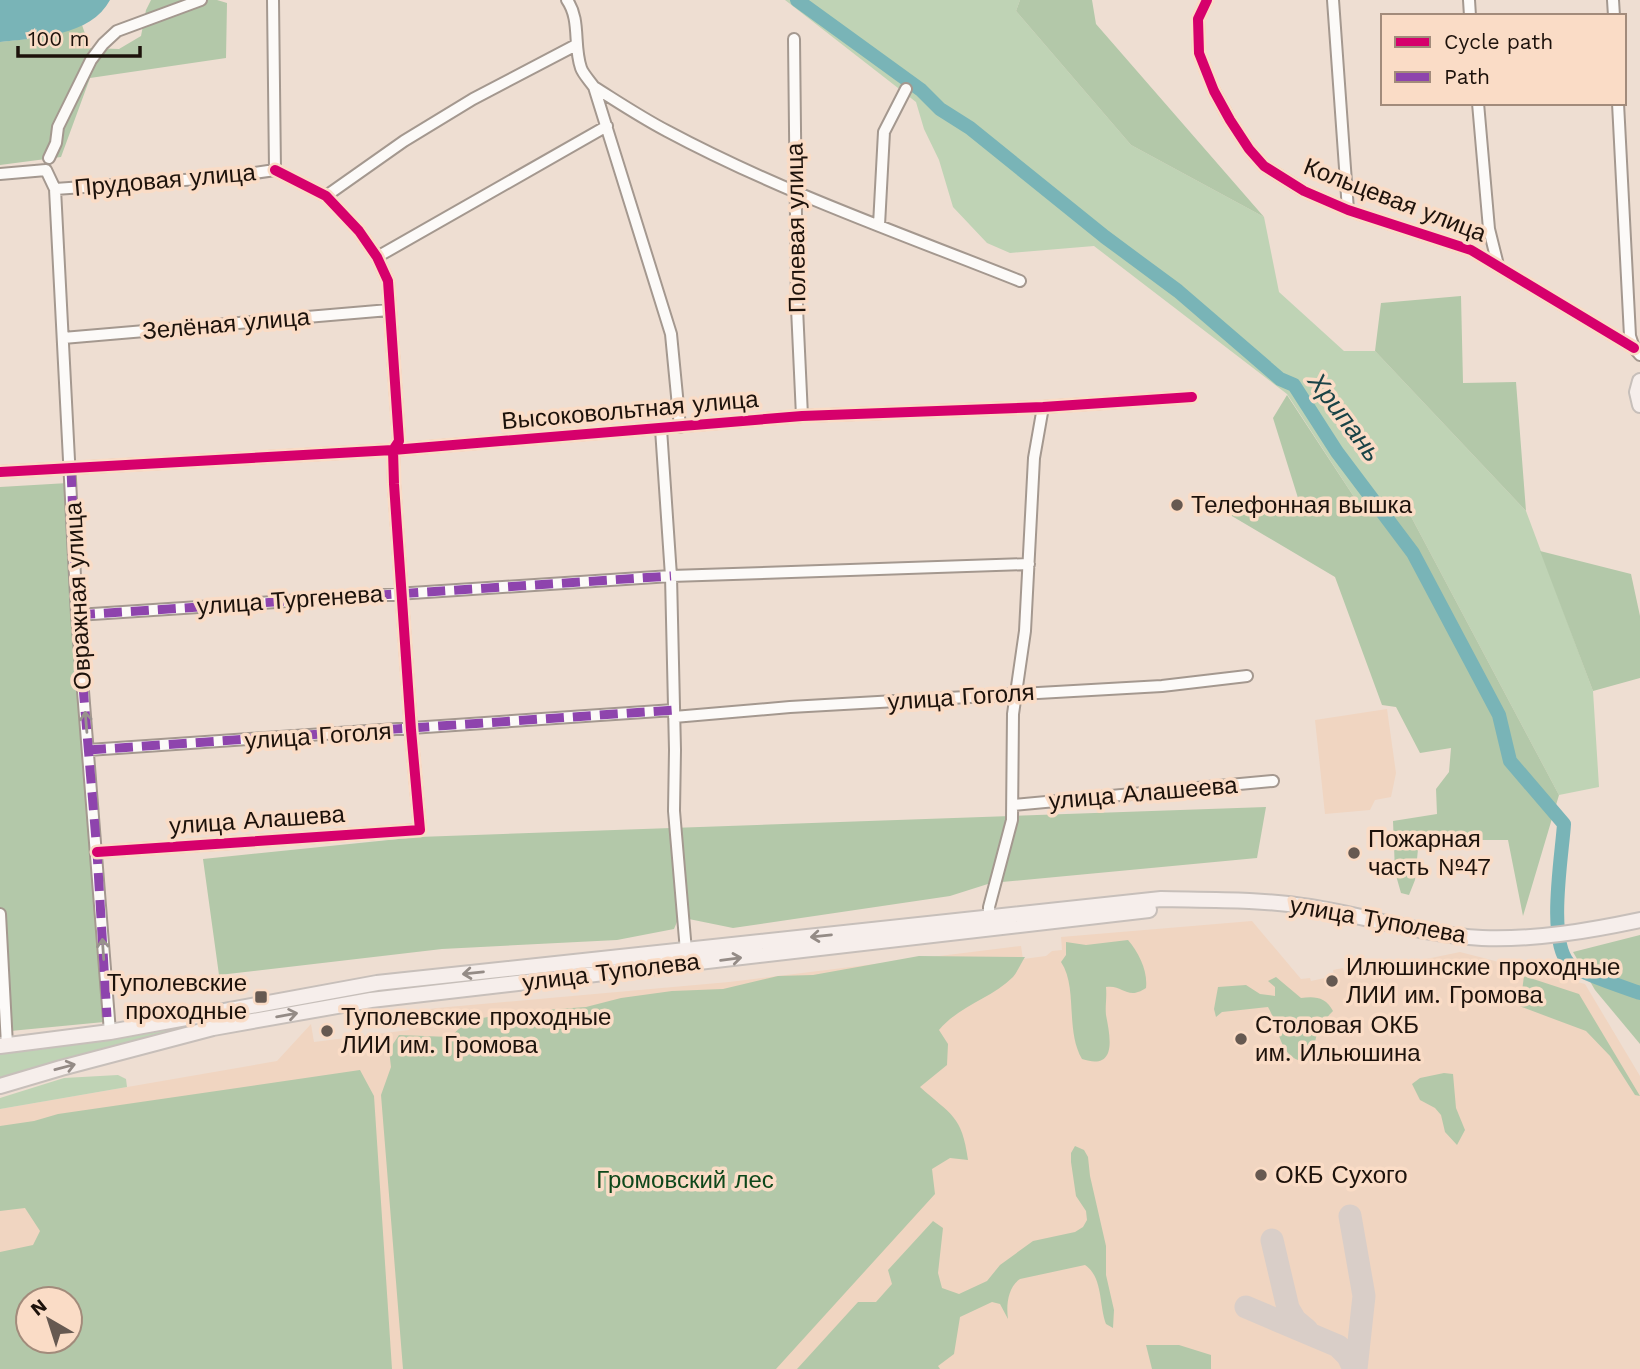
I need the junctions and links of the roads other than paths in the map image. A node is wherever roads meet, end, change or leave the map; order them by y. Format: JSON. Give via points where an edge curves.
{"nodes":[{"id":1,"x":201,"y":0,"type":"edge"},
{"id":2,"x":273,"y":0,"type":"edge"},
{"id":3,"x":567,"y":0,"type":"edge"},
{"id":4,"x":1207,"y":0,"type":"edge"},
{"id":5,"x":1333,"y":0,"type":"edge"},
{"id":6,"x":794,"y":39,"type":"dead end"},
{"id":7,"x":576,"y":45,"type":"junction"},
{"id":8,"x":594,"y":87,"type":"junction"},
{"id":9,"x":906,"y":89,"type":"dead end"},
{"id":10,"x":1478,"y":105,"type":"edge"},
{"id":11,"x":1618,"y":105,"type":"edge"},
{"id":12,"x":607,"y":126,"type":"junction"},
{"id":13,"x":49,"y":158,"type":"dead end"},
{"id":14,"x":275,"y":170,"type":"junction"},
{"id":15,"x":0,"y":174,"type":"edge"},
{"id":16,"x":55,"y":189,"type":"junction"},
{"id":17,"x":795,"y":190,"type":"junction"},
{"id":18,"x":326,"y":196,"type":"junction"},
{"id":19,"x":1348,"y":210,"type":"junction"},
{"id":20,"x":879,"y":225,"type":"junction"},
{"id":21,"x":377,"y":257,"type":"junction"},
{"id":22,"x":1499,"y":265,"type":"junction"},
{"id":23,"x":1020,"y":281,"type":"dead end"},
{"id":24,"x":389,"y":310,"type":"junction"},
{"id":25,"x":63,"y":338,"type":"junction"},
{"id":26,"x":1637,"y":352,"type":"edge"},
{"id":27,"x":1640,"y":381,"type":"edge"},
{"id":28,"x":1192,"y":397,"type":"dead end"},
{"id":29,"x":1640,"y":405,"type":"edge"},
{"id":30,"x":1043,"y":407,"type":"junction"},
{"id":31,"x":802,"y":416,"type":"junction"},
{"id":32,"x":680,"y":427,"type":"junction"},
{"id":33,"x":661,"y":429,"type":"junction"},
{"id":34,"x":393,"y":450,"type":"junction"},
{"id":35,"x":71,"y":469,"type":"junction"},
{"id":36,"x":0,"y":472,"type":"edge"},
{"id":37,"x":1029,"y":564,"type":"junction"},
{"id":38,"x":671,"y":576,"type":"junction"},
{"id":39,"x":402,"y":593,"type":"junction"},
{"id":40,"x":77,"y":615,"type":"junction"},
{"id":41,"x":1247,"y":676,"type":"dead end"},
{"id":42,"x":1014,"y":694,"type":"junction"},
{"id":43,"x":674,"y":714,"type":"junction"},
{"id":44,"x":411,"y":730,"type":"junction"},
{"id":45,"x":88,"y":750,"type":"junction"},
{"id":46,"x":1273,"y":781,"type":"dead end"},
{"id":47,"x":1013,"y":805,"type":"junction"},
{"id":48,"x":97,"y":852,"type":"junction"},
{"id":49,"x":1230,"y":900,"type":"junction"},
{"id":50,"x":0,"y":914,"type":"edge"},
{"id":51,"x":989,"y":917,"type":"junction"},
{"id":52,"x":1639,"y":920,"type":"edge"},
{"id":53,"x":686,"y":951,"type":"junction"},
{"id":54,"x":109,"y":1025,"type":"junction"},
{"id":55,"x":4,"y":1045,"type":"edge"},
{"id":56,"x":0,"y":1086,"type":"edge"}],
"edges":[{"from":1,"to":13,"type":"street","via":[[117,31],[103,44],[58,127]]},
{"from":2,"to":14,"type":"street"},
{"from":3,"to":7,"type":"street","via":[[576,20]]},
{"from":4,"to":19,"type":"street","name":"Кольцевая улица","via":[[1198,19],[1199,53],[1214,91],[1250,149],[1264,166],[1304,191]]},
{"from":5,"to":19,"type":"street"},
{"from":6,"to":17,"type":"street","name":"Полевая улица"},
{"from":7,"to":8,"type":"street","via":[[581,69]]},
{"from":7,"to":18,"type":"street","via":[[472,99]]},
{"from":8,"to":12,"type":"street"},
{"from":8,"to":17,"type":"street","via":[[666,131]]},
{"from":9,"to":20,"type":"street","via":[[884,132]]},
{"from":10,"to":22,"type":"street","via":[[1489,229]]},
{"from":11,"to":26,"type":"street","via":[[1630,327]]},
{"from":12,"to":21,"type":"street"},
{"from":12,"to":32,"type":"street","via":[[671,334]]},
{"from":14,"to":16,"type":"street","name":"Прудовая улица"},
{"from":14,"to":18,"type":"street"},
{"from":15,"to":16,"type":"street","via":[[46,170]]},
{"from":16,"to":25,"type":"street","name":"Овражная улица"},
{"from":17,"to":20,"type":"street"},
{"from":17,"to":31,"type":"street","name":"Полевая улица"},
{"from":18,"to":21,"type":"street"},
{"from":19,"to":22,"type":"street","name":"Кольцевая улица","via":[[1472,250]]},
{"from":20,"to":23,"type":"street"},
{"from":21,"to":24,"type":"street","via":[[388,281]]},
{"from":22,"to":26,"type":"street","name":"Кольцевая улица"},
{"from":24,"to":25,"type":"street","name":"Зелёная улица"},
{"from":24,"to":34,"type":"street","via":[[399,440]]},
{"from":25,"to":35,"type":"street","name":"Овражная улица"},
{"from":27,"to":29,"type":"main road"},
{"from":28,"to":30,"type":"street","name":"Высоковольтная улица"},
{"from":30,"to":31,"type":"street","name":"Высоковольтная улица"},
{"from":30,"to":37,"type":"street","via":[[1034,458]]},
{"from":31,"to":32,"type":"street","name":"Высоковольтная улица"},
{"from":32,"to":33,"type":"street","name":"Высоковольтная улица"},
{"from":33,"to":34,"type":"street","name":"Высоковольтная улица"},
{"from":33,"to":38,"type":"street"},
{"from":34,"to":35,"type":"street","name":"Высоковольтная улица"},
{"from":34,"to":39,"type":"street"},
{"from":35,"to":36,"type":"street","name":"Высоковольтная улица"},
{"from":35,"to":40,"type":"street","name":"Овражная улица"},
{"from":37,"to":38,"type":"street","name":"улица Тургенева"},
{"from":37,"to":42,"type":"street","via":[[1025,631]]},
{"from":38,"to":39,"type":"street","name":"улица Тургенева"},
{"from":38,"to":43,"type":"street"},
{"from":39,"to":40,"type":"street","name":"улица Тургенева"},
{"from":39,"to":44,"type":"street"},
{"from":45,"to":40,"type":"street","name":"Овражная улица","one_way":true},
{"from":41,"to":42,"type":"street","name":"улица Гоголя"},
{"from":42,"to":43,"type":"street","name":"улица Гоголя"},
{"from":42,"to":47,"type":"street"},
{"from":43,"to":44,"type":"street","name":"улица Гоголя"},
{"from":43,"to":53,"type":"street","via":[[674,811]]},
{"from":44,"to":45,"type":"street","name":"улица Гоголя"},
{"from":44,"to":48,"type":"street","name":"улица Алашева","via":[[420,830]]},
{"from":45,"to":48,"type":"street","name":"Овражная улица"},
{"from":46,"to":47,"type":"street","name":"улица Алашеева"},
{"from":47,"to":51,"type":"street"},
{"from":54,"to":48,"type":"street","name":"Овражная улица","one_way":true},
{"from":49,"to":51,"type":"main road","name":"улица Туполева","via":[[1161,899]]},
{"from":49,"to":52,"type":"main road","name":"улица Туполева","via":[[1309,907],[1441,934],[1507,938]]},
{"from":56,"to":49,"type":"main road","name":"улица Туполева","one_way":true,"via":[[213,1028],[371,1000]]},
{"from":50,"to":55,"type":"street"},
{"from":51,"to":53,"type":"main road","name":"улица Туполева","one_way":true},
{"from":53,"to":54,"type":"main road","name":"улица Туполева","one_way":true,"via":[[377,983]]},
{"from":54,"to":55,"type":"main road","name":"улица Туполева"}]}
